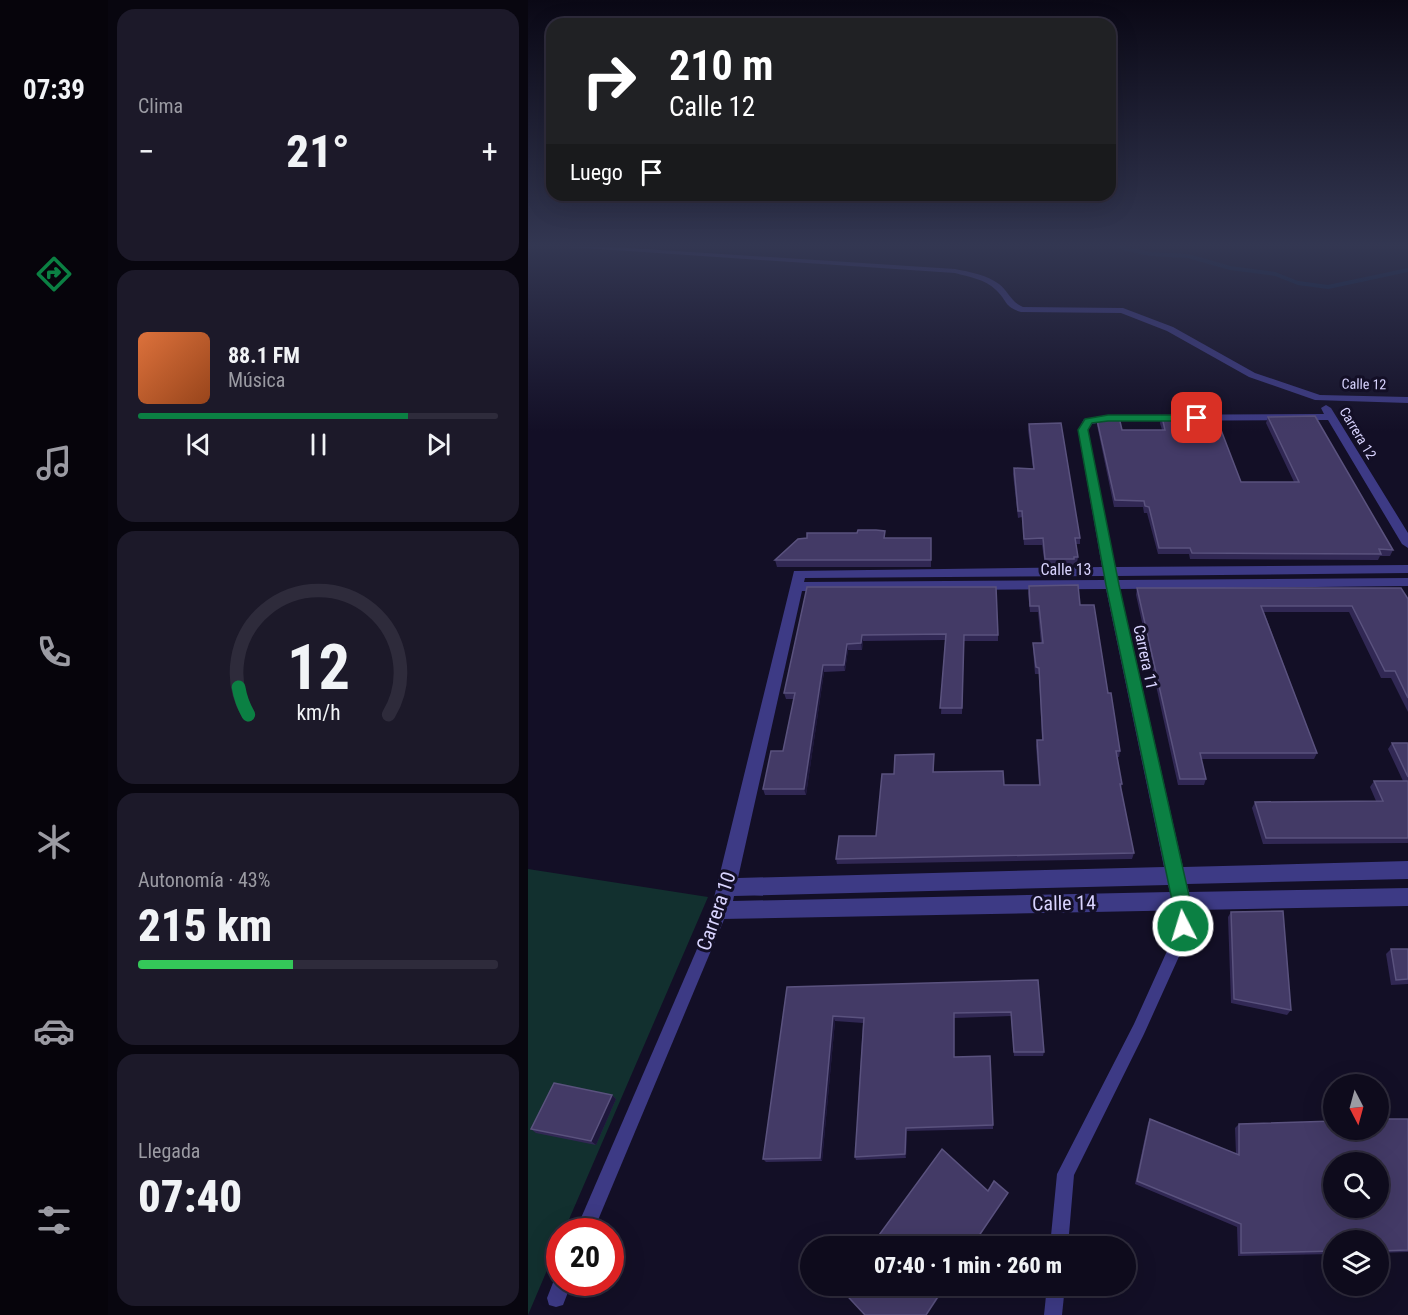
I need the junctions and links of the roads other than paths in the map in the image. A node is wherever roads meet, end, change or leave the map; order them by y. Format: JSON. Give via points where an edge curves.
{"nodes":[{"id":1,"x":1019,"y":308,"type":"edge"},
{"id":2,"x":1319,"y":398,"type":"junction"},
{"id":3,"x":1408,"y":400,"type":"edge"},
{"id":4,"x":1331,"y":417,"type":"junction"},
{"id":5,"x":1408,"y":544,"type":"edge"},
{"id":6,"x":1408,"y":569,"type":"edge"},
{"id":7,"x":1111,"y":578,"type":"junction"},
{"id":8,"x":798,"y":580,"type":"joint"},
{"id":9,"x":1408,"y":582,"type":"edge"},
{"id":10,"x":1408,"y":870,"type":"edge"},
{"id":11,"x":1176,"y":874,"type":"junction"},
{"id":12,"x":727,"y":887,"type":"junction"},
{"id":13,"x":1408,"y":897,"type":"edge"},
{"id":14,"x":1181,"y":900,"type":"junction"},
{"id":15,"x":721,"y":910,"type":"junction"},
{"id":16,"x":590,"y":1218,"type":"edge"},
{"id":17,"x":1060,"y":1236,"type":"edge"},
{"id":18,"x":1055,"y":1296,"type":"edge"},
{"id":19,"x":1053,"y":1315,"type":"edge"}],
"edges":[{"from":1,"to":2,"type":"street","name":"Carrera 12","via":[[1123,311],[1170,329],[1252,375]]},
{"from":2,"to":3,"type":"street","name":"Calle 12"},
{"from":2,"to":4,"type":"street","name":"Carrera 12"},
{"from":4,"to":5,"type":"street","name":"Carrera 12"},
{"from":4,"to":7,"type":"street","name":"Carrera 11","via":[[1089,421],[1083,430]]},
{"from":6,"to":7,"type":"street","name":"Calle 13"},
{"from":7,"to":8,"type":"street","name":"Calle 13"},
{"from":7,"to":9,"type":"street","name":"Calle 13"},
{"from":7,"to":11,"type":"street","name":"Carrera 11"},
{"from":8,"to":12,"type":"street","name":"Carrera 10"},
{"from":10,"to":11,"type":"street","name":"Calle 14"},
{"from":11,"to":12,"type":"street","name":"Calle 14"},
{"from":11,"to":14,"type":"street","name":"Carrera 11"},
{"from":12,"to":15,"type":"street","name":"Carrera 10"},
{"from":13,"to":14,"type":"street","name":"Calle 14"},
{"from":14,"to":15,"type":"street","name":"Calle 14"},
{"from":14,"to":17,"type":"lane","via":[[1183,926],[1179,941],[1066,1174]]},
{"from":15,"to":16,"type":"lane","name":"Carrera 10"},
{"from":18,"to":19,"type":"lane"}]}
